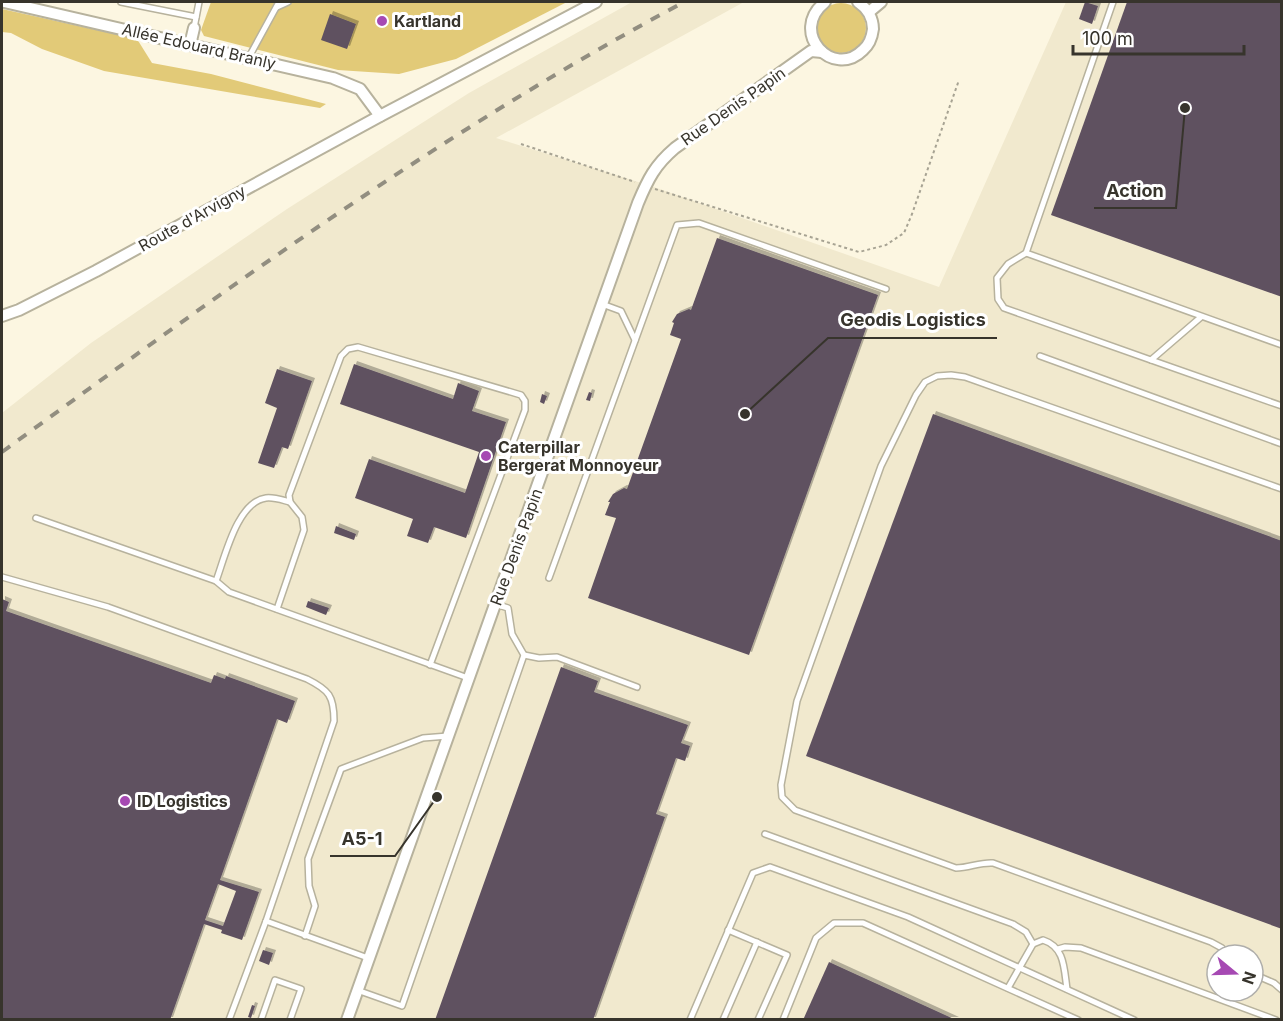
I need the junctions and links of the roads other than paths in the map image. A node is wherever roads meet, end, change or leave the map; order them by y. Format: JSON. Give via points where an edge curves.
{"nodes":[{"id":1,"x":4,"y":2,"type":"edge"},
{"id":2,"x":121,"y":2,"type":"edge"},
{"id":3,"x":200,"y":2,"type":"edge"},
{"id":4,"x":279,"y":2,"type":"edge"},
{"id":5,"x":288,"y":2,"type":"edge"},
{"id":6,"x":596,"y":2,"type":"edge"},
{"id":7,"x":825,"y":2,"type":"edge"},
{"id":8,"x":858,"y":2,"type":"edge"},
{"id":9,"x":881,"y":2,"type":"edge"},
{"id":10,"x":1113,"y":2,"type":"edge"},
{"id":11,"x":276,"y":8,"type":"junction"},
{"id":12,"x":869,"y":12,"type":"junction"},
{"id":13,"x":195,"y":23,"type":"junction"},
{"id":14,"x":190,"y":45,"type":"junction"},
{"id":15,"x":822,"y":52,"type":"junction"},
{"id":16,"x":249,"y":57,"type":"junction"},
{"id":17,"x":380,"y":116,"type":"junction"},
{"id":18,"x":1026,"y":252,"type":"junction"},
{"id":19,"x":886,"y":289,"type":"dead end"},
{"id":20,"x":602,"y":304,"type":"junction"},
{"id":21,"x":2,"y":316,"type":"edge"},
{"id":22,"x":1201,"y":317,"type":"junction"},
{"id":23,"x":635,"y":341,"type":"junction"},
{"id":24,"x":1281,"y":345,"type":"edge"},
{"id":25,"x":1040,"y":356,"type":"dead end"},
{"id":26,"x":1151,"y":360,"type":"junction"},
{"id":27,"x":1281,"y":406,"type":"edge"},
{"id":28,"x":1281,"y":444,"type":"edge"},
{"id":29,"x":1281,"y":489,"type":"edge"},
{"id":30,"x":290,"y":502,"type":"junction"},
{"id":31,"x":36,"y":518,"type":"dead end"},
{"id":32,"x":2,"y":577,"type":"edge"},
{"id":33,"x":549,"y":579,"type":"dead end"},
{"id":34,"x":216,"y":581,"type":"junction"},
{"id":35,"x":495,"y":604,"type":"junction"},
{"id":36,"x":277,"y":609,"type":"junction"},
{"id":37,"x":524,"y":655,"type":"junction"},
{"id":38,"x":430,"y":665,"type":"junction"},
{"id":39,"x":468,"y":678,"type":"junction"},
{"id":40,"x":637,"y":687,"type":"dead end"},
{"id":41,"x":448,"y":736,"type":"junction"},
{"id":42,"x":765,"y":834,"type":"dead end"},
{"id":43,"x":266,"y":921,"type":"junction"},
{"id":44,"x":728,"y":930,"type":"junction"},
{"id":45,"x":305,"y":936,"type":"junction"},
{"id":46,"x":757,"y":942,"type":"junction"},
{"id":47,"x":1213,"y":943,"type":"edge"},
{"id":48,"x":1034,"y":944,"type":"junction"},
{"id":49,"x":1058,"y":949,"type":"junction"},
{"id":50,"x":368,"y":958,"type":"junction"},
{"id":51,"x":1019,"y":968,"type":"junction"},
{"id":52,"x":1265,"y":979,"type":"edge"},
{"id":53,"x":1008,"y":988,"type":"junction"},
{"id":54,"x":1067,"y":989,"type":"junction"},
{"id":55,"x":357,"y":990,"type":"junction"},
{"id":56,"x":1281,"y":990,"type":"edge"},
{"id":57,"x":229,"y":1020,"type":"edge"},
{"id":58,"x":261,"y":1020,"type":"edge"},
{"id":59,"x":290,"y":1020,"type":"edge"},
{"id":60,"x":347,"y":1020,"type":"edge"},
{"id":61,"x":690,"y":1020,"type":"edge"},
{"id":62,"x":723,"y":1020,"type":"edge"},
{"id":63,"x":758,"y":1020,"type":"edge"},
{"id":64,"x":783,"y":1020,"type":"edge"},
{"id":65,"x":1077,"y":1020,"type":"edge"},
{"id":66,"x":1134,"y":1020,"type":"edge"},
{"id":67,"x":1276,"y":1020,"type":"edge"}],
"edges":[{"from":1,"to":14,"type":"street","name":"Allée Edouard Branly"},
{"from":2,"to":13,"type":"lane"},
{"from":3,"to":13,"type":"lane"},
{"from":4,"to":11,"type":"lane"},
{"from":5,"to":11,"type":"lane"},
{"from":6,"to":17,"type":"street","name":"Route d'Arvigny"},
{"from":7,"to":15,"type":"street","via":[[810,26],[815,45]]},
{"from":8,"to":12,"type":"street"},
{"from":9,"to":12,"type":"street"},
{"from":10,"to":18,"type":"lane"},
{"from":11,"to":16,"type":"lane"},
{"from":12,"to":15,"type":"street","via":[[870,40],[858,55],[839,59]]},
{"from":13,"to":14,"type":"street"},
{"from":14,"to":16,"type":"street","name":"Allée Edouard Branly"},
{"from":15,"to":20,"type":"street","name":"Rue Denis Papin","via":[[811,51],[675,148],[656,167],[645,186]]},
{"from":16,"to":17,"type":"street","name":"Allée Edouard Branly","via":[[333,78],[360,89]]},
{"from":17,"to":21,"type":"street","name":"Route d'Arvigny","via":[[96,271]]},
{"from":18,"to":22,"type":"lane"},
{"from":18,"to":26,"type":"lane","via":[[1008,264],[997,278],[998,299],[1004,308]]},
{"from":19,"to":23,"type":"lane","via":[[699,223],[677,225]]},
{"from":20,"to":23,"type":"lane","via":[[621,311]]},
{"from":20,"to":35,"type":"street","name":"Rue Denis Papin"},
{"from":22,"to":24,"type":"lane"},
{"from":22,"to":26,"type":"lane"},
{"from":23,"to":33,"type":"lane"},
{"from":25,"to":28,"type":"lane"},
{"from":26,"to":27,"type":"lane"},
{"from":29,"to":47,"type":"lane","via":[[965,378],[937,376],[925,382],[881,466],[825,619],[797,701],[781,785],[782,797],[795,810],[956,868],[993,863]]},
{"from":30,"to":34,"type":"lane","via":[[264,498],[252,503],[237,524]]},
{"from":30,"to":36,"type":"lane","via":[[302,517],[304,530]]},
{"from":30,"to":38,"type":"lane","via":[[341,356],[348,349],[358,347],[521,395],[525,410]]},
{"from":31,"to":34,"type":"lane"},
{"from":32,"to":43,"type":"lane","via":[[108,607],[285,671],[322,687],[331,697],[334,721]]},
{"from":34,"to":36,"type":"lane","via":[[229,592]]},
{"from":35,"to":37,"type":"lane","via":[[508,608],[512,634]]},
{"from":35,"to":39,"type":"street","name":"Rue Denis Papin"},
{"from":36,"to":38,"type":"lane"},
{"from":37,"to":40,"type":"lane","via":[[557,657]]},
{"from":37,"to":55,"type":"lane","via":[[402,1006]]},
{"from":38,"to":39,"type":"lane"},
{"from":39,"to":41,"type":"street","name":"Rue Denis Papin"},
{"from":41,"to":45,"type":"lane","via":[[423,738],[341,769],[308,859],[315,906]]},
{"from":41,"to":50,"type":"street","name":"Rue Denis Papin"},
{"from":42,"to":48,"type":"lane","via":[[1013,924],[1026,932]]},
{"from":43,"to":45,"type":"lane"},
{"from":43,"to":57,"type":"lane"},
{"from":44,"to":46,"type":"lane"},
{"from":44,"to":51,"type":"lane","via":[[753,873],[770,867],[908,917]]},
{"from":44,"to":61,"type":"lane"},
{"from":45,"to":50,"type":"lane"},
{"from":46,"to":62,"type":"lane"},
{"from":46,"to":63,"type":"lane","via":[[787,955]]},
{"from":48,"to":49,"type":"lane","via":[[1043,940]]},
{"from":48,"to":51,"type":"lane"},
{"from":49,"to":54,"type":"lane"},
{"from":49,"to":67,"type":"lane","via":[[1081,948]]},
{"from":50,"to":55,"type":"street","name":"Rue Denis Papin"},
{"from":51,"to":53,"type":"lane"},
{"from":51,"to":54,"type":"lane"},
{"from":52,"to":56,"type":"lane"},
{"from":53,"to":64,"type":"lane","via":[[863,923],[834,923],[816,938]]},
{"from":53,"to":65,"type":"lane"},
{"from":54,"to":66,"type":"lane"},
{"from":55,"to":60,"type":"street","name":"Rue Denis Papin"},
{"from":58,"to":59,"type":"lane","via":[[275,980],[301,989]]}]}
